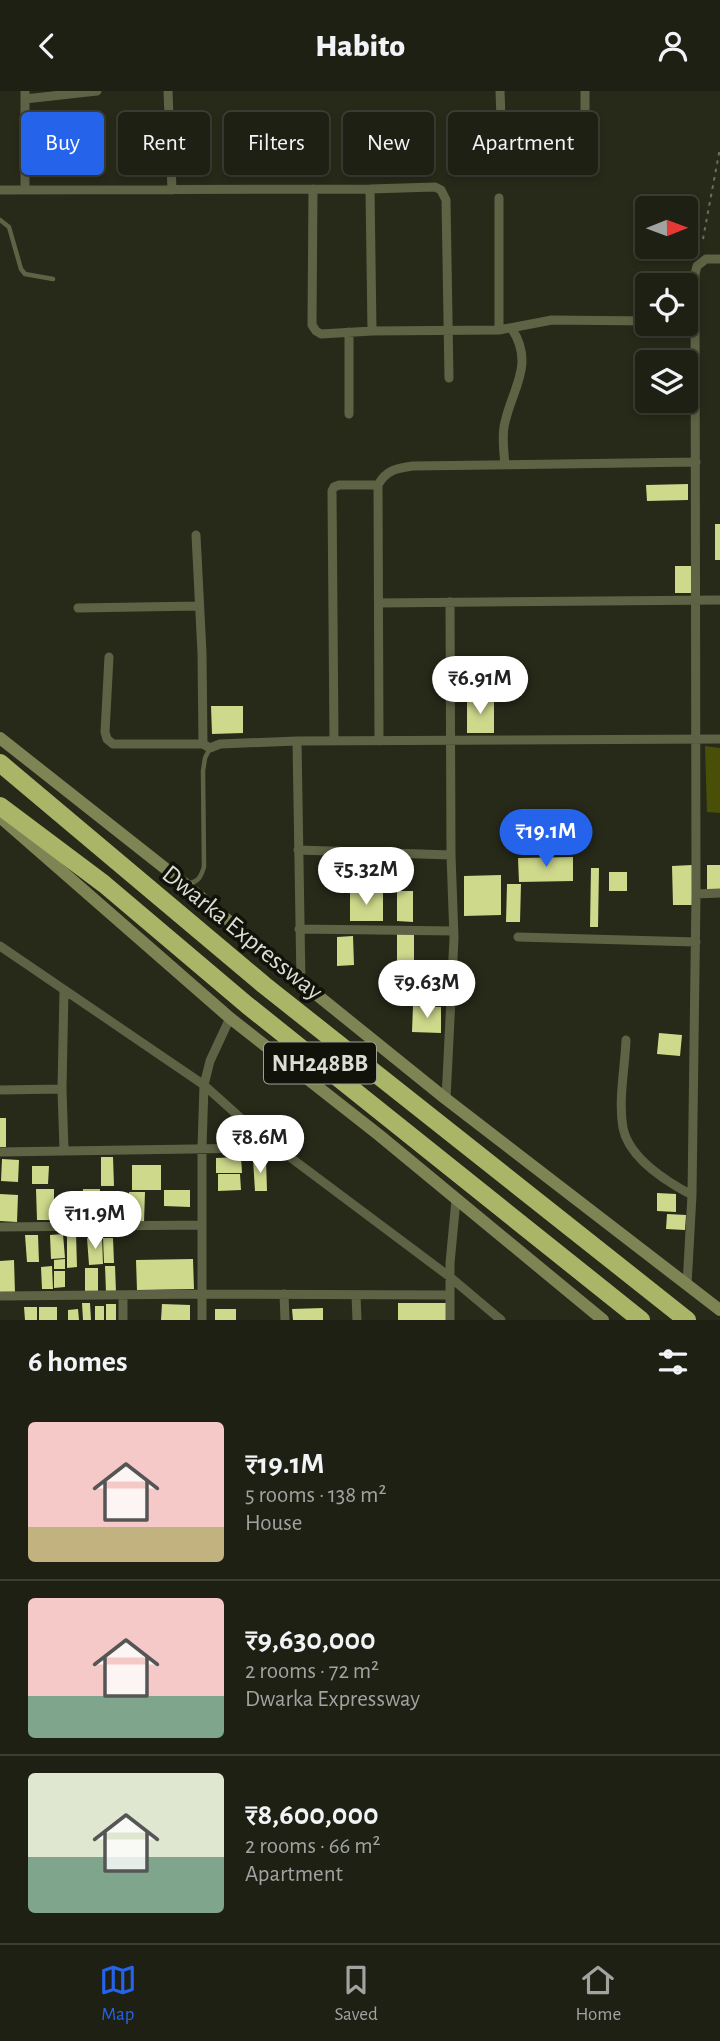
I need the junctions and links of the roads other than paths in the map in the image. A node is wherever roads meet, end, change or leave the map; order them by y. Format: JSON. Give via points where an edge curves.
{"nodes":[{"id":1,"x":97,"y":91,"type":"edge"},
{"id":2,"x":168,"y":91,"type":"edge"},
{"id":3,"x":500,"y":91,"type":"edge"},
{"id":4,"x":586,"y":91,"type":"edge"},
{"id":5,"x":25,"y":95,"type":"edge"},
{"id":6,"x":25,"y":189,"type":"junction"},
{"id":7,"x":313,"y":189,"type":"junction"},
{"id":8,"x":370,"y":189,"type":"junction"},
{"id":9,"x":0,"y":190,"type":"edge"},
{"id":10,"x":172,"y":190,"type":"junction"},
{"id":11,"x":499,"y":198,"type":"dead end"},
{"id":12,"x":0,"y":220,"type":"edge"},
{"id":13,"x":720,"y":259,"type":"edge"},
{"id":14,"x":695,"y":273,"type":"edge"},
{"id":15,"x":52,"y":279,"type":"dead end"},
{"id":16,"x":635,"y":321,"type":"edge"},
{"id":17,"x":512,"y":329,"type":"junction"},
{"id":18,"x":448,"y":330,"type":"junction"},
{"id":19,"x":499,"y":330,"type":"junction"},
{"id":20,"x":372,"y":331,"type":"junction"},
{"id":21,"x":349,"y":332,"type":"junction"},
{"id":22,"x":692,"y":336,"type":"edge"},
{"id":23,"x":449,"y":378,"type":"dead end"},
{"id":24,"x":349,"y":414,"type":"dead end"},
{"id":25,"x":696,"y":462,"type":"junction"},
{"id":26,"x":505,"y":465,"type":"junction"},
{"id":27,"x":378,"y":485,"type":"junction"},
{"id":28,"x":196,"y":535,"type":"dead end"},
{"id":29,"x":720,"y":600,"type":"edge"},
{"id":30,"x":697,"y":601,"type":"junction"},
{"id":31,"x":450,"y":602,"type":"junction"},
{"id":32,"x":379,"y":603,"type":"junction"},
{"id":33,"x":199,"y":606,"type":"junction"},
{"id":34,"x":78,"y":608,"type":"dead end"},
{"id":35,"x":109,"y":657,"type":"dead end"},
{"id":36,"x":0,"y":738,"type":"edge"},
{"id":37,"x":694,"y":739,"type":"junction"},
{"id":38,"x":720,"y":739,"type":"edge"},
{"id":39,"x":297,"y":741,"type":"junction"},
{"id":40,"x":334,"y":741,"type":"junction"},
{"id":41,"x":379,"y":741,"type":"junction"},
{"id":42,"x":451,"y":741,"type":"junction"},
{"id":43,"x":206,"y":746,"type":"junction"},
{"id":44,"x":0,"y":763,"type":"edge"},
{"id":45,"x":0,"y":806,"type":"edge"},
{"id":46,"x":0,"y":817,"type":"edge"},
{"id":47,"x":298,"y":850,"type":"junction"},
{"id":48,"x":451,"y":855,"type":"junction"},
{"id":49,"x":185,"y":884,"type":"junction"},
{"id":50,"x":720,"y":893,"type":"edge"},
{"id":51,"x":696,"y":894,"type":"junction"},
{"id":52,"x":299,"y":929,"type":"junction"},
{"id":53,"x":454,"y":931,"type":"junction"},
{"id":54,"x":518,"y":937,"type":"dead end"},
{"id":55,"x":696,"y":941,"type":"junction"},
{"id":56,"x":0,"y":946,"type":"edge"},
{"id":57,"x":301,"y":982,"type":"junction"},
{"id":58,"x":64,"y":990,"type":"junction"},
{"id":59,"x":230,"y":1018,"type":"junction"},
{"id":60,"x":626,"y":1040,"type":"dead end"},
{"id":61,"x":204,"y":1085,"type":"junction"},
{"id":62,"x":62,"y":1089,"type":"junction"},
{"id":63,"x":0,"y":1090,"type":"edge"},
{"id":64,"x":446,"y":1099,"type":"junction"},
{"id":65,"x":202,"y":1148,"type":"junction"},
{"id":66,"x":262,"y":1148,"type":"dead end"},
{"id":67,"x":64,"y":1151,"type":"junction"},
{"id":68,"x":0,"y":1152,"type":"edge"},
{"id":69,"x":692,"y":1195,"type":"junction"},
{"id":70,"x":456,"y":1200,"type":"junction"},
{"id":71,"x":202,"y":1225,"type":"junction"},
{"id":72,"x":0,"y":1227,"type":"edge"},
{"id":73,"x":450,"y":1277,"type":"junction"},
{"id":74,"x":687,"y":1285,"type":"junction"},
{"id":75,"x":123,"y":1294,"type":"junction"},
{"id":76,"x":202,"y":1294,"type":"junction"},
{"id":77,"x":284,"y":1294,"type":"junction"},
{"id":78,"x":356,"y":1295,"type":"junction"},
{"id":79,"x":449,"y":1295,"type":"junction"},
{"id":80,"x":0,"y":1296,"type":"edge"},
{"id":81,"x":720,"y":1310,"type":"edge"},
{"id":82,"x":123,"y":1320,"type":"edge"},
{"id":83,"x":202,"y":1320,"type":"edge"},
{"id":84,"x":285,"y":1320,"type":"edge"},
{"id":85,"x":357,"y":1320,"type":"edge"},
{"id":86,"x":450,"y":1320,"type":"edge"},
{"id":87,"x":501,"y":1320,"type":"edge"},
{"id":88,"x":603,"y":1320,"type":"edge"},
{"id":89,"x":641,"y":1320,"type":"edge"},
{"id":90,"x":687,"y":1320,"type":"edge"}],
"edges":[{"from":1,"to":5,"type":"street"},
{"from":2,"to":10,"type":"street"},
{"from":3,"to":4,"type":"street","via":[[505,155],[516,160],[569,160],[579,159],[585,152]]},
{"from":5,"to":6,"type":"street"},
{"from":6,"to":9,"type":"street"},
{"from":6,"to":10,"type":"street"},
{"from":7,"to":8,"type":"street"},
{"from":7,"to":10,"type":"street"},
{"from":7,"to":21,"type":"street","via":[[312,325],[321,334]]},
{"from":8,"to":18,"type":"street","via":[[441,190],[446,200]]},
{"from":8,"to":20,"type":"street"},
{"from":11,"to":19,"type":"street"},
{"from":12,"to":15,"type":"lane","via":[[9,227],[25,274]]},
{"from":13,"to":14,"type":"street","via":[[706,258]]},
{"from":16,"to":17,"type":"street","via":[[552,320]]},
{"from":17,"to":19,"type":"street"},
{"from":17,"to":26,"type":"street","via":[[522,362],[504,428]]},
{"from":18,"to":19,"type":"street"},
{"from":18,"to":20,"type":"street"},
{"from":18,"to":23,"type":"street"},
{"from":20,"to":21,"type":"street"},
{"from":21,"to":24,"type":"street"},
{"from":22,"to":25,"type":"street"},
{"from":25,"to":26,"type":"street"},
{"from":25,"to":30,"type":"street"},
{"from":26,"to":27,"type":"street","via":[[395,468],[382,476]]},
{"from":27,"to":32,"type":"street"},
{"from":27,"to":40,"type":"street","via":[[339,485],[331,491]]},
{"from":28,"to":33,"type":"street"},
{"from":29,"to":30,"type":"street"},
{"from":30,"to":31,"type":"street"},
{"from":30,"to":37,"type":"street"},
{"from":31,"to":32,"type":"street"},
{"from":31,"to":42,"type":"street"},
{"from":32,"to":41,"type":"street"},
{"from":33,"to":34,"type":"street"},
{"from":33,"to":43,"type":"street"},
{"from":35,"to":43,"type":"street","via":[[107,739],[113,744]]},
{"from":36,"to":49,"type":"street"},
{"from":37,"to":38,"type":"street"},
{"from":37,"to":42,"type":"street"},
{"from":37,"to":51,"type":"street"},
{"from":39,"to":40,"type":"street"},
{"from":39,"to":43,"type":"street"},
{"from":39,"to":47,"type":"street"},
{"from":40,"to":41,"type":"street"},
{"from":41,"to":42,"type":"street"},
{"from":42,"to":48,"type":"street"},
{"from":43,"to":49,"type":"lane","via":[[204,867],[202,876]]},
{"from":44,"to":90,"type":"highway","name":"Dwarka Expressway","number":"NH248BB","via":[[264,985]]},
{"from":45,"to":89,"type":"highway","name":"Dwarka Expressway","number":"NH248BB","via":[[104,884],[247,1005]]},
{"from":46,"to":59,"type":"street"},
{"from":47,"to":48,"type":"street"},
{"from":47,"to":52,"type":"street"},
{"from":48,"to":53,"type":"street"},
{"from":49,"to":57,"type":"street"},
{"from":50,"to":51,"type":"street"},
{"from":51,"to":55,"type":"street"},
{"from":52,"to":53,"type":"street"},
{"from":52,"to":57,"type":"street"},
{"from":53,"to":64,"type":"street"},
{"from":54,"to":55,"type":"street"},
{"from":55,"to":69,"type":"street"},
{"from":56,"to":58,"type":"street"},
{"from":57,"to":64,"type":"street"},
{"from":58,"to":61,"type":"street"},
{"from":58,"to":62,"type":"street"},
{"from":59,"to":61,"type":"street"},
{"from":59,"to":70,"type":"street"},
{"from":60,"to":69,"type":"street","via":[[624,1131],[636,1153],[671,1184]]},
{"from":61,"to":65,"type":"street"},
{"from":61,"to":73,"type":"street","via":[[255,1131]]},
{"from":62,"to":63,"type":"street"},
{"from":62,"to":67,"type":"street"},
{"from":64,"to":74,"type":"street"},
{"from":65,"to":66,"type":"street"},
{"from":65,"to":67,"type":"street"},
{"from":65,"to":71,"type":"street"},
{"from":67,"to":68,"type":"street"},
{"from":69,"to":74,"type":"street"},
{"from":70,"to":73,"type":"street"},
{"from":70,"to":88,"type":"street"},
{"from":71,"to":72,"type":"street"},
{"from":71,"to":76,"type":"street"},
{"from":73,"to":79,"type":"street"},
{"from":73,"to":87,"type":"street"},
{"from":74,"to":81,"type":"street"},
{"from":75,"to":76,"type":"street"},
{"from":75,"to":80,"type":"street"},
{"from":75,"to":82,"type":"street"},
{"from":76,"to":77,"type":"street"},
{"from":76,"to":83,"type":"street"},
{"from":77,"to":78,"type":"street"},
{"from":77,"to":84,"type":"street"},
{"from":78,"to":79,"type":"street"},
{"from":78,"to":85,"type":"street"},
{"from":79,"to":86,"type":"street"}]}
